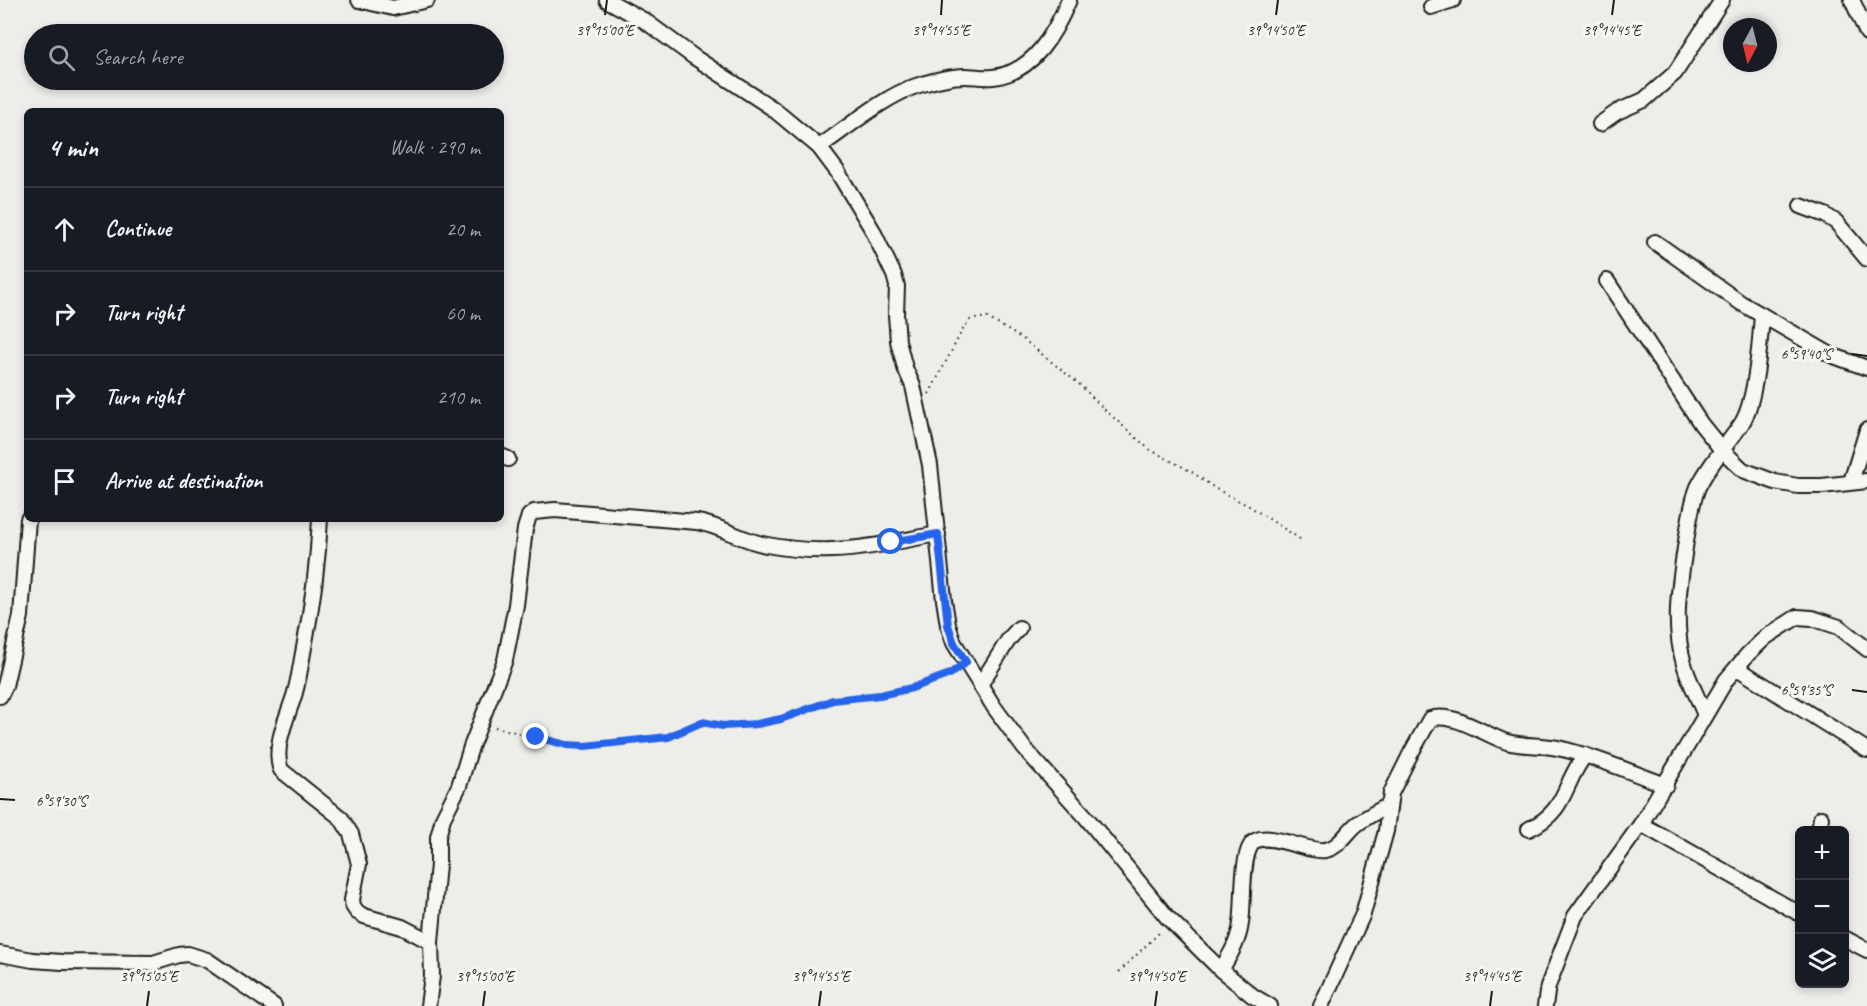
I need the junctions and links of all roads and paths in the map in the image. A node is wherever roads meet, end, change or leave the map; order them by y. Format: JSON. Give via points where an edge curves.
{"nodes":[{"id":1,"x":359,"y":0,"type":"edge"},
{"id":2,"x":427,"y":0,"type":"edge"},
{"id":3,"x":607,"y":0,"type":"edge"},
{"id":4,"x":1069,"y":0,"type":"edge"},
{"id":5,"x":1453,"y":0,"type":"edge"},
{"id":6,"x":1722,"y":0,"type":"edge"},
{"id":7,"x":1852,"y":0,"type":"edge"},
{"id":8,"x":1431,"y":7,"type":"dead end"},
{"id":9,"x":1867,"y":33,"type":"edge"},
{"id":10,"x":1600,"y":124,"type":"dead end"},
{"id":11,"x":819,"y":147,"type":"junction"},
{"id":12,"x":1801,"y":206,"type":"dead end"},
{"id":13,"x":1655,"y":242,"type":"dead end"},
{"id":14,"x":1867,"y":259,"type":"edge"},
{"id":15,"x":1607,"y":282,"type":"dead end"},
{"id":16,"x":1762,"y":315,"type":"junction"},
{"id":17,"x":1867,"y":368,"type":"edge"},
{"id":18,"x":919,"y":411,"type":"junction"},
{"id":19,"x":1867,"y":430,"type":"edge"},
{"id":20,"x":1722,"y":450,"type":"junction"},
{"id":21,"x":1867,"y":481,"type":"edge"},
{"id":22,"x":1851,"y":482,"type":"junction"},
{"id":23,"x":28,"y":522,"type":"edge"},
{"id":24,"x":320,"y":522,"type":"edge"},
{"id":25,"x":938,"y":534,"type":"junction"},
{"id":26,"x":1303,"y":541,"type":"dead end"},
{"id":27,"x":1019,"y":628,"type":"dead end"},
{"id":28,"x":1867,"y":649,"type":"edge"},
{"id":29,"x":966,"y":662,"type":"junction"},
{"id":30,"x":1737,"y":668,"type":"junction"},
{"id":31,"x":980,"y":685,"type":"junction"},
{"id":32,"x":0,"y":696,"type":"edge"},
{"id":33,"x":1705,"y":715,"type":"junction"},
{"id":34,"x":480,"y":724,"type":"junction"},
{"id":35,"x":1867,"y":750,"type":"edge"},
{"id":36,"x":1585,"y":755,"type":"junction"},
{"id":37,"x":1666,"y":785,"type":"junction"},
{"id":38,"x":1389,"y":805,"type":"junction"},
{"id":39,"x":1641,"y":824,"type":"junction"},
{"id":40,"x":1529,"y":829,"type":"dead end"},
{"id":41,"x":1795,"y":907,"type":"edge"},
{"id":42,"x":1171,"y":922,"type":"junction"},
{"id":43,"x":1849,"y":940,"type":"edge"},
{"id":44,"x":431,"y":942,"type":"junction"},
{"id":45,"x":1867,"y":950,"type":"edge"},
{"id":46,"x":0,"y":954,"type":"edge"},
{"id":47,"x":1221,"y":970,"type":"junction"},
{"id":48,"x":1119,"y":972,"type":"dead end"},
{"id":49,"x":1248,"y":1001,"type":"edge"},
{"id":50,"x":274,"y":1006,"type":"edge"},
{"id":51,"x":428,"y":1006,"type":"edge"},
{"id":52,"x":1270,"y":1006,"type":"edge"},
{"id":53,"x":1321,"y":1006,"type":"edge"},
{"id":54,"x":1545,"y":1006,"type":"edge"}],
"edges":[{"from":1,"to":2,"type":"street","via":[[393,8]]},
{"from":3,"to":11,"type":"street","via":[[745,89]]},
{"from":4,"to":11,"type":"street","via":[[1035,57],[1013,72],[992,77],[939,79],[913,87]]},
{"from":5,"to":8,"type":"street"},
{"from":6,"to":10,"type":"street","via":[[1675,73],[1644,100]]},
{"from":7,"to":9,"type":"street"},
{"from":11,"to":18,"type":"street","via":[[852,194],[894,274],[898,341]]},
{"from":12,"to":14,"type":"street","via":[[1836,222]]},
{"from":13,"to":16,"type":"street"},
{"from":15,"to":20,"type":"street"},
{"from":16,"to":17,"type":"street","via":[[1831,355]]},
{"from":16,"to":20,"type":"street","via":[[1749,401],[1743,421]]},
{"from":18,"to":25,"type":"street"},
{"from":18,"to":26,"type":"path","via":[[962,331],[970,320],[986,317],[1023,339],[1079,384],[1149,449],[1192,471]]},
{"from":19,"to":22,"type":"street"},
{"from":20,"to":22,"type":"street","via":[[1743,470],[1774,482],[1806,486]]},
{"from":20,"to":33,"type":"street","via":[[1698,488],[1676,616],[1684,665]]},
{"from":21,"to":22,"type":"street"},
{"from":23,"to":32,"type":"street","via":[[21,616]]},
{"from":24,"to":44,"type":"street","via":[[310,620],[295,694],[284,725],[279,763],[281,770],[341,818],[351,834],[359,864],[352,900],[357,912],[402,927]]},
{"from":25,"to":29,"type":"street","via":[[948,625]]},
{"from":25,"to":34,"type":"street","via":[[850,549],[813,550],[746,541],[697,522],[555,510],[534,512],[525,529],[510,642]]},
{"from":27,"to":31,"type":"street"},
{"from":28,"to":30,"type":"street","via":[[1839,627],[1797,617],[1766,638]]},
{"from":29,"to":31,"type":"street"},
{"from":29,"to":34,"type":"path","via":[[950,674],[912,688],[833,700],[757,724],[723,726],[702,722],[652,740],[567,745]]},
{"from":30,"to":33,"type":"street"},
{"from":30,"to":35,"type":"street"},
{"from":31,"to":42,"type":"street","via":[[1024,748]]},
{"from":33,"to":37,"type":"street"},
{"from":34,"to":44,"type":"street","via":[[438,837]]},
{"from":36,"to":37,"type":"street"},
{"from":36,"to":38,"type":"street","via":[[1519,745],[1455,720],[1430,719],[1391,793]]},
{"from":36,"to":40,"type":"street","via":[[1556,809]]},
{"from":37,"to":39,"type":"street"},
{"from":38,"to":47,"type":"street","via":[[1358,823],[1327,850],[1269,838],[1251,845],[1246,858],[1241,926]]},
{"from":38,"to":53,"type":"street","via":[[1386,831],[1363,914]]},
{"from":39,"to":41,"type":"street"},
{"from":39,"to":54,"type":"street","via":[[1575,916],[1548,986]]},
{"from":42,"to":47,"type":"street"},
{"from":42,"to":48,"type":"path"},
{"from":43,"to":45,"type":"street"},
{"from":44,"to":51,"type":"street"},
{"from":46,"to":50,"type":"street","via":[[52,961],[153,963],[188,954],[207,960]]},
{"from":47,"to":49,"type":"street"},
{"from":49,"to":52,"type":"street"}]}
